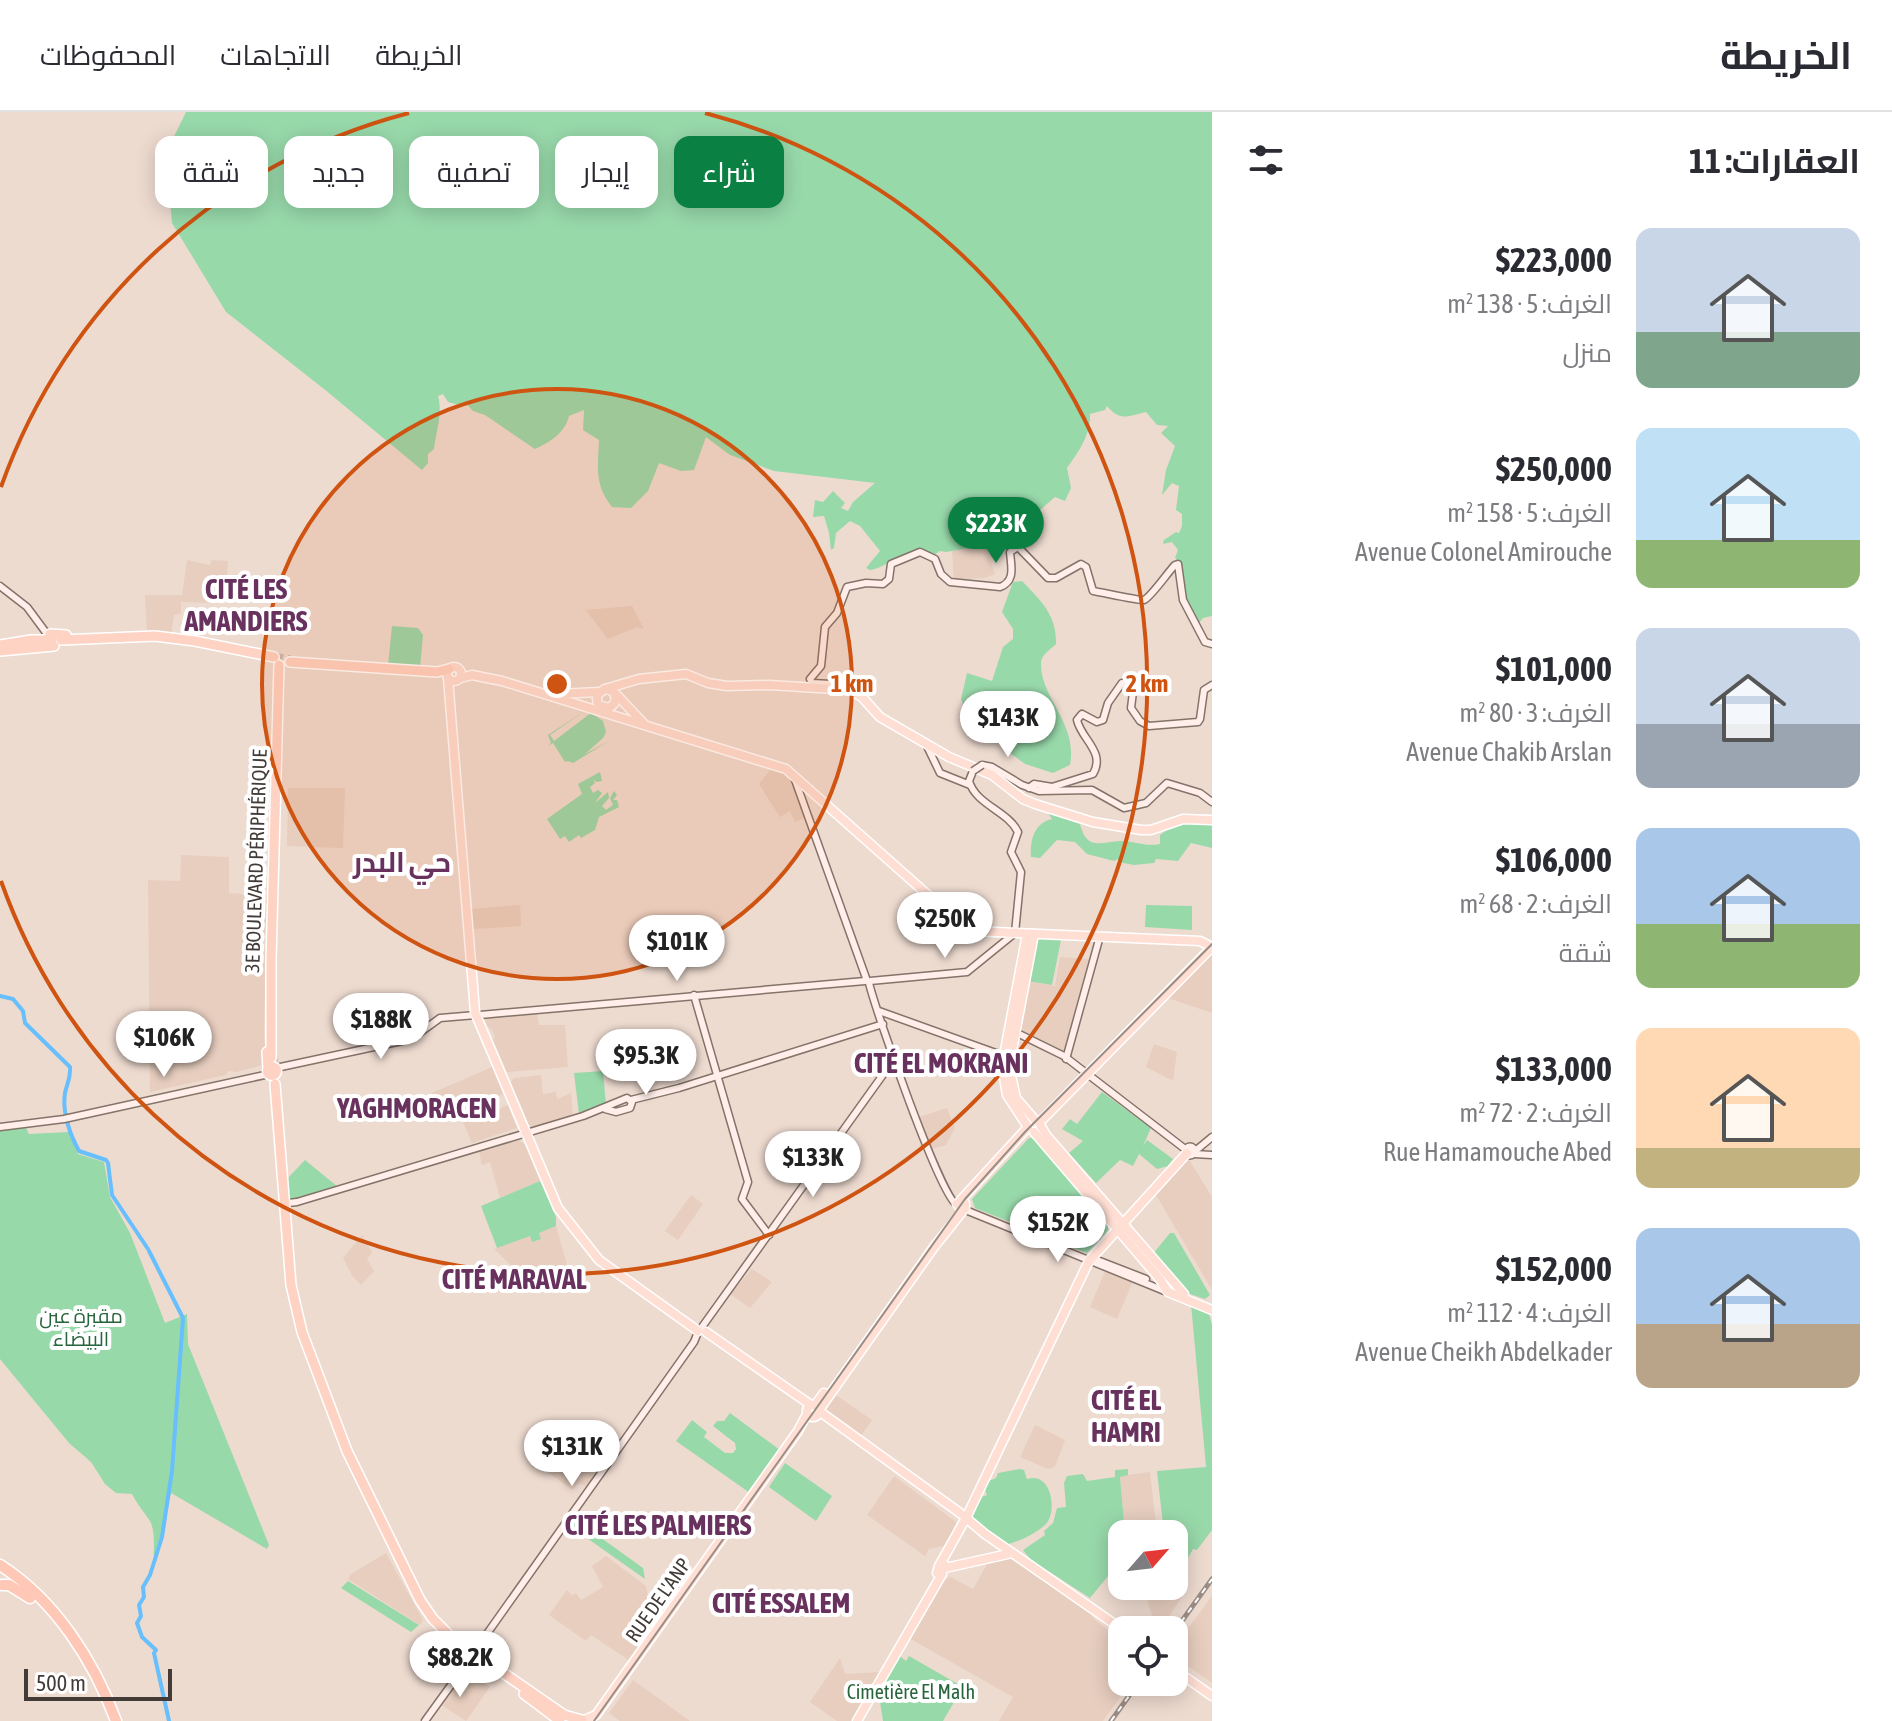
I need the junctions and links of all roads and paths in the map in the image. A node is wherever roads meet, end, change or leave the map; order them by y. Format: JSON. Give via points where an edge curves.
{"nodes":[{"id":1,"x":0,"y":586,"type":"edge"},
{"id":2,"x":53,"y":639,"type":"junction"},
{"id":3,"x":1212,"y":644,"type":"edge"},
{"id":4,"x":0,"y":648,"type":"edge"},
{"id":5,"x":282,"y":663,"type":"junction"},
{"id":6,"x":453,"y":678,"type":"junction"},
{"id":7,"x":631,"y":681,"type":"junction"},
{"id":8,"x":1212,"y":685,"type":"edge"},
{"id":9,"x":834,"y":689,"type":"junction"},
{"id":10,"x":602,"y":690,"type":"junction"},
{"id":11,"x":617,"y":695,"type":"junction"},
{"id":12,"x":604,"y":709,"type":"junction"},
{"id":13,"x":644,"y":725,"type":"junction"},
{"id":14,"x":923,"y":741,"type":"junction"},
{"id":15,"x":945,"y":755,"type":"junction"},
{"id":16,"x":934,"y":760,"type":"junction"},
{"id":17,"x":792,"y":773,"type":"junction"},
{"id":18,"x":970,"y":785,"type":"junction"},
{"id":19,"x":1029,"y":788,"type":"junction"},
{"id":20,"x":1212,"y":802,"type":"edge"},
{"id":21,"x":1212,"y":820,"type":"edge"},
{"id":22,"x":1015,"y":933,"type":"junction"},
{"id":23,"x":1030,"y":934,"type":"junction"},
{"id":24,"x":1097,"y":939,"type":"junction"},
{"id":25,"x":1209,"y":944,"type":"edge"},
{"id":26,"x":868,"y":983,"type":"junction"},
{"id":27,"x":694,"y":995,"type":"junction"},
{"id":28,"x":879,"y":1011,"type":"junction"},
{"id":29,"x":479,"y":1014,"type":"junction"},
{"id":30,"x":1014,"y":1015,"type":"junction"},
{"id":31,"x":883,"y":1024,"type":"junction"},
{"id":32,"x":1015,"y":1034,"type":"junction"},
{"id":33,"x":1003,"y":1055,"type":"junction"},
{"id":34,"x":895,"y":1058,"type":"junction"},
{"id":35,"x":1066,"y":1059,"type":"junction"},
{"id":36,"x":273,"y":1071,"type":"junction"},
{"id":37,"x":1084,"y":1074,"type":"junction"},
{"id":38,"x":716,"y":1076,"type":"junction"},
{"id":39,"x":0,"y":1125,"type":"edge"},
{"id":40,"x":1033,"y":1126,"type":"junction"},
{"id":41,"x":528,"y":1133,"type":"junction"},
{"id":42,"x":1212,"y":1137,"type":"edge"},
{"id":43,"x":278,"y":1150,"type":"junction"},
{"id":44,"x":1190,"y":1152,"type":"junction"},
{"id":45,"x":1212,"y":1155,"type":"edge"},
{"id":46,"x":283,"y":1198,"type":"junction"},
{"id":47,"x":297,"y":1202,"type":"junction"},
{"id":48,"x":962,"y":1206,"type":"junction"},
{"id":49,"x":285,"y":1224,"type":"junction"},
{"id":50,"x":1120,"y":1226,"type":"junction"},
{"id":51,"x":769,"y":1235,"type":"junction"},
{"id":52,"x":1090,"y":1259,"type":"junction"},
{"id":53,"x":1168,"y":1287,"type":"junction"},
{"id":54,"x":1212,"y":1308,"type":"edge"},
{"id":55,"x":702,"y":1331,"type":"junction"},
{"id":56,"x":814,"y":1411,"type":"junction"},
{"id":57,"x":965,"y":1520,"type":"junction"},
{"id":58,"x":1008,"y":1554,"type":"junction"},
{"id":59,"x":0,"y":1565,"type":"edge"},
{"id":60,"x":942,"y":1568,"type":"junction"},
{"id":61,"x":0,"y":1573,"type":"edge"},
{"id":62,"x":2,"y":1585,"type":"edge"},
{"id":63,"x":30,"y":1598,"type":"junction"},
{"id":64,"x":1108,"y":1621,"type":"edge"},
{"id":65,"x":1108,"y":1622,"type":"edge"},
{"id":66,"x":472,"y":1655,"type":"junction"},
{"id":67,"x":1188,"y":1677,"type":"edge"},
{"id":68,"x":1210,"y":1691,"type":"edge"},
{"id":69,"x":529,"y":1692,"type":"junction"},
{"id":70,"x":583,"y":1720,"type":"edge"},
{"id":71,"x":109,"y":1721,"type":"edge"},
{"id":72,"x":116,"y":1721,"type":"edge"},
{"id":73,"x":425,"y":1721,"type":"edge"},
{"id":74,"x":564,"y":1721,"type":"edge"},
{"id":75,"x":598,"y":1721,"type":"edge"},
{"id":76,"x":857,"y":1721,"type":"edge"}],
"edges":[{"from":1,"to":2,"type":"main road"},
{"from":2,"to":4,"type":"highway"},
{"from":2,"to":5,"type":"highway","via":[[94,634],[107,639],[163,637],[229,650],[238,647]]},
{"from":3,"to":9,"type":"main road","via":[[1206,644],[1184,603],[1177,564],[1148,598],[1136,601],[1093,591],[1081,564],[1048,578],[1018,547],[1010,552],[1011,578],[1000,587],[950,582],[935,559],[920,552],[891,564],[883,584],[847,587],[824,629],[822,662],[810,679]]},
{"from":5,"to":6,"type":"highway","via":[[327,661]]},
{"from":5,"to":36,"type":"highway"},
{"from":6,"to":10,"type":"main road","via":[[503,679],[557,694]]},
{"from":6,"to":12,"type":"main road","via":[[493,678]]},
{"from":6,"to":29,"type":"main road"},
{"from":7,"to":9,"type":"main road","via":[[686,674],[727,686]]},
{"from":7,"to":10,"type":"main road"},
{"from":7,"to":11,"type":"main road"},
{"from":8,"to":19,"type":"main road","via":[[1204,690],[1198,722],[1151,726],[1131,708],[1135,686],[1122,683],[1108,701],[1103,720],[1082,714],[1077,718],[1096,756],[1093,774]]},
{"from":9,"to":14,"type":"main road","via":[[857,693],[880,717]]},
{"from":10,"to":11,"type":"main road"},
{"from":10,"to":12,"type":"main road","via":[[597,699]]},
{"from":11,"to":12,"type":"main road"},
{"from":11,"to":13,"type":"main road"},
{"from":12,"to":13,"type":"main road"},
{"from":13,"to":17,"type":"main road"},
{"from":14,"to":15,"type":"main road"},
{"from":14,"to":16,"type":"main road"},
{"from":15,"to":16,"type":"main road"},
{"from":15,"to":21,"type":"main road","via":[[987,769],[1027,800],[1093,822],[1141,830],[1183,819]]},
{"from":16,"to":18,"type":"main road","via":[[942,774]]},
{"from":17,"to":22,"type":"main road","via":[[964,927]]},
{"from":17,"to":26,"type":"main road"},
{"from":18,"to":19,"type":"main road","bridge":true,"via":[[973,771],[982,765]]},
{"from":18,"to":22,"type":"main road","via":[[1018,832],[1011,852],[1021,872]]},
{"from":19,"to":20,"type":"main road","via":[[1092,790],[1127,808],[1146,803],[1167,783]]},
{"from":22,"to":23,"type":"main road"},
{"from":22,"to":26,"type":"main road","via":[[967,972]]},
{"from":23,"to":24,"type":"main road"},
{"from":23,"to":30,"type":"main road"},
{"from":24,"to":25,"type":"main road"},
{"from":24,"to":35,"type":"main road"},
{"from":25,"to":37,"type":"main road"},
{"from":26,"to":27,"type":"main road"},
{"from":26,"to":28,"type":"main road"},
{"from":27,"to":29,"type":"main road"},
{"from":27,"to":38,"type":"main road"},
{"from":28,"to":31,"type":"main road"},
{"from":28,"to":33,"type":"main road"},
{"from":29,"to":36,"type":"main road","via":[[436,1020],[411,1039]]},
{"from":29,"to":41,"type":"main road"},
{"from":30,"to":32,"type":"main road"},
{"from":30,"to":33,"type":"main road"},
{"from":31,"to":34,"type":"main road"},
{"from":31,"to":38,"type":"main road"},
{"from":32,"to":33,"type":"main road"},
{"from":32,"to":35,"type":"main road"},
{"from":33,"to":40,"type":"main road","via":[[1006,1091]]},
{"from":34,"to":48,"type":"main road","via":[[939,1176],[952,1202]]},
{"from":34,"to":51,"type":"main road"},
{"from":35,"to":37,"type":"main road"},
{"from":36,"to":39,"type":"main road","via":[[65,1117]]},
{"from":36,"to":43,"type":"highway"},
{"from":37,"to":40,"type":"main road"},
{"from":37,"to":44,"type":"main road"},
{"from":38,"to":41,"type":"main road","via":[[633,1101],[630,1108],[609,1108]]},
{"from":38,"to":51,"type":"main road","via":[[748,1182],[742,1199]]},
{"from":40,"to":48,"type":"main road"},
{"from":40,"to":50,"type":"main road","via":[[1043,1131]]},
{"from":41,"to":47,"type":"main road"},
{"from":41,"to":55,"type":"main road","via":[[560,1207],[599,1260]]},
{"from":42,"to":44,"type":"main road"},
{"from":43,"to":46,"type":"highway"},
{"from":43,"to":66,"type":"highway","via":[[288,1288],[315,1382],[417,1603],[435,1627]]},
{"from":44,"to":45,"type":"main road"},
{"from":44,"to":50,"type":"main road"},
{"from":46,"to":47,"type":"main road"},
{"from":46,"to":49,"type":"highway"},
{"from":47,"to":49,"type":"main road","via":[[287,1210]]},
{"from":48,"to":52,"type":"main road"},
{"from":48,"to":56,"type":"main road"},
{"from":49,"to":66,"type":"highway","via":[[302,1332],[347,1451],[420,1600]]},
{"from":50,"to":52,"type":"main road"},
{"from":50,"to":53,"type":"main road"},
{"from":51,"to":55,"type":"main road"},
{"from":52,"to":53,"type":"main road"},
{"from":52,"to":57,"type":"main road"},
{"from":53,"to":54,"type":"main road"},
{"from":53,"to":54,"type":"main road"},
{"from":55,"to":56,"type":"main road"},
{"from":55,"to":66,"type":"main road"},
{"from":56,"to":57,"type":"main road"},
{"from":56,"to":70,"type":"main road","name":"RUE DE L'ANP","via":[[596,1715]]},
{"from":56,"to":75,"type":"main road","name":"RUE DE L'ANP"},
{"from":57,"to":58,"type":"main road"},
{"from":57,"to":60,"type":"main road"},
{"from":57,"to":64,"type":"main road"},
{"from":58,"to":60,"type":"main road"},
{"from":58,"to":65,"type":"main road"},
{"from":59,"to":72,"type":"highway","via":[[24,1578],[56,1616],[88,1661]]},
{"from":60,"to":76,"type":"main road"},
{"from":61,"to":63,"type":"highway"},
{"from":62,"to":63,"type":"highway"},
{"from":63,"to":71,"type":"highway","via":[[78,1658]]},
{"from":66,"to":69,"type":"highway"},
{"from":66,"to":73,"type":"main road"},
{"from":66,"to":74,"type":"highway"},
{"from":67,"to":68,"type":"main road"},
{"from":69,"to":70,"type":"highway","via":[[569,1718]]},
{"from":69,"to":74,"type":"highway"}]}
